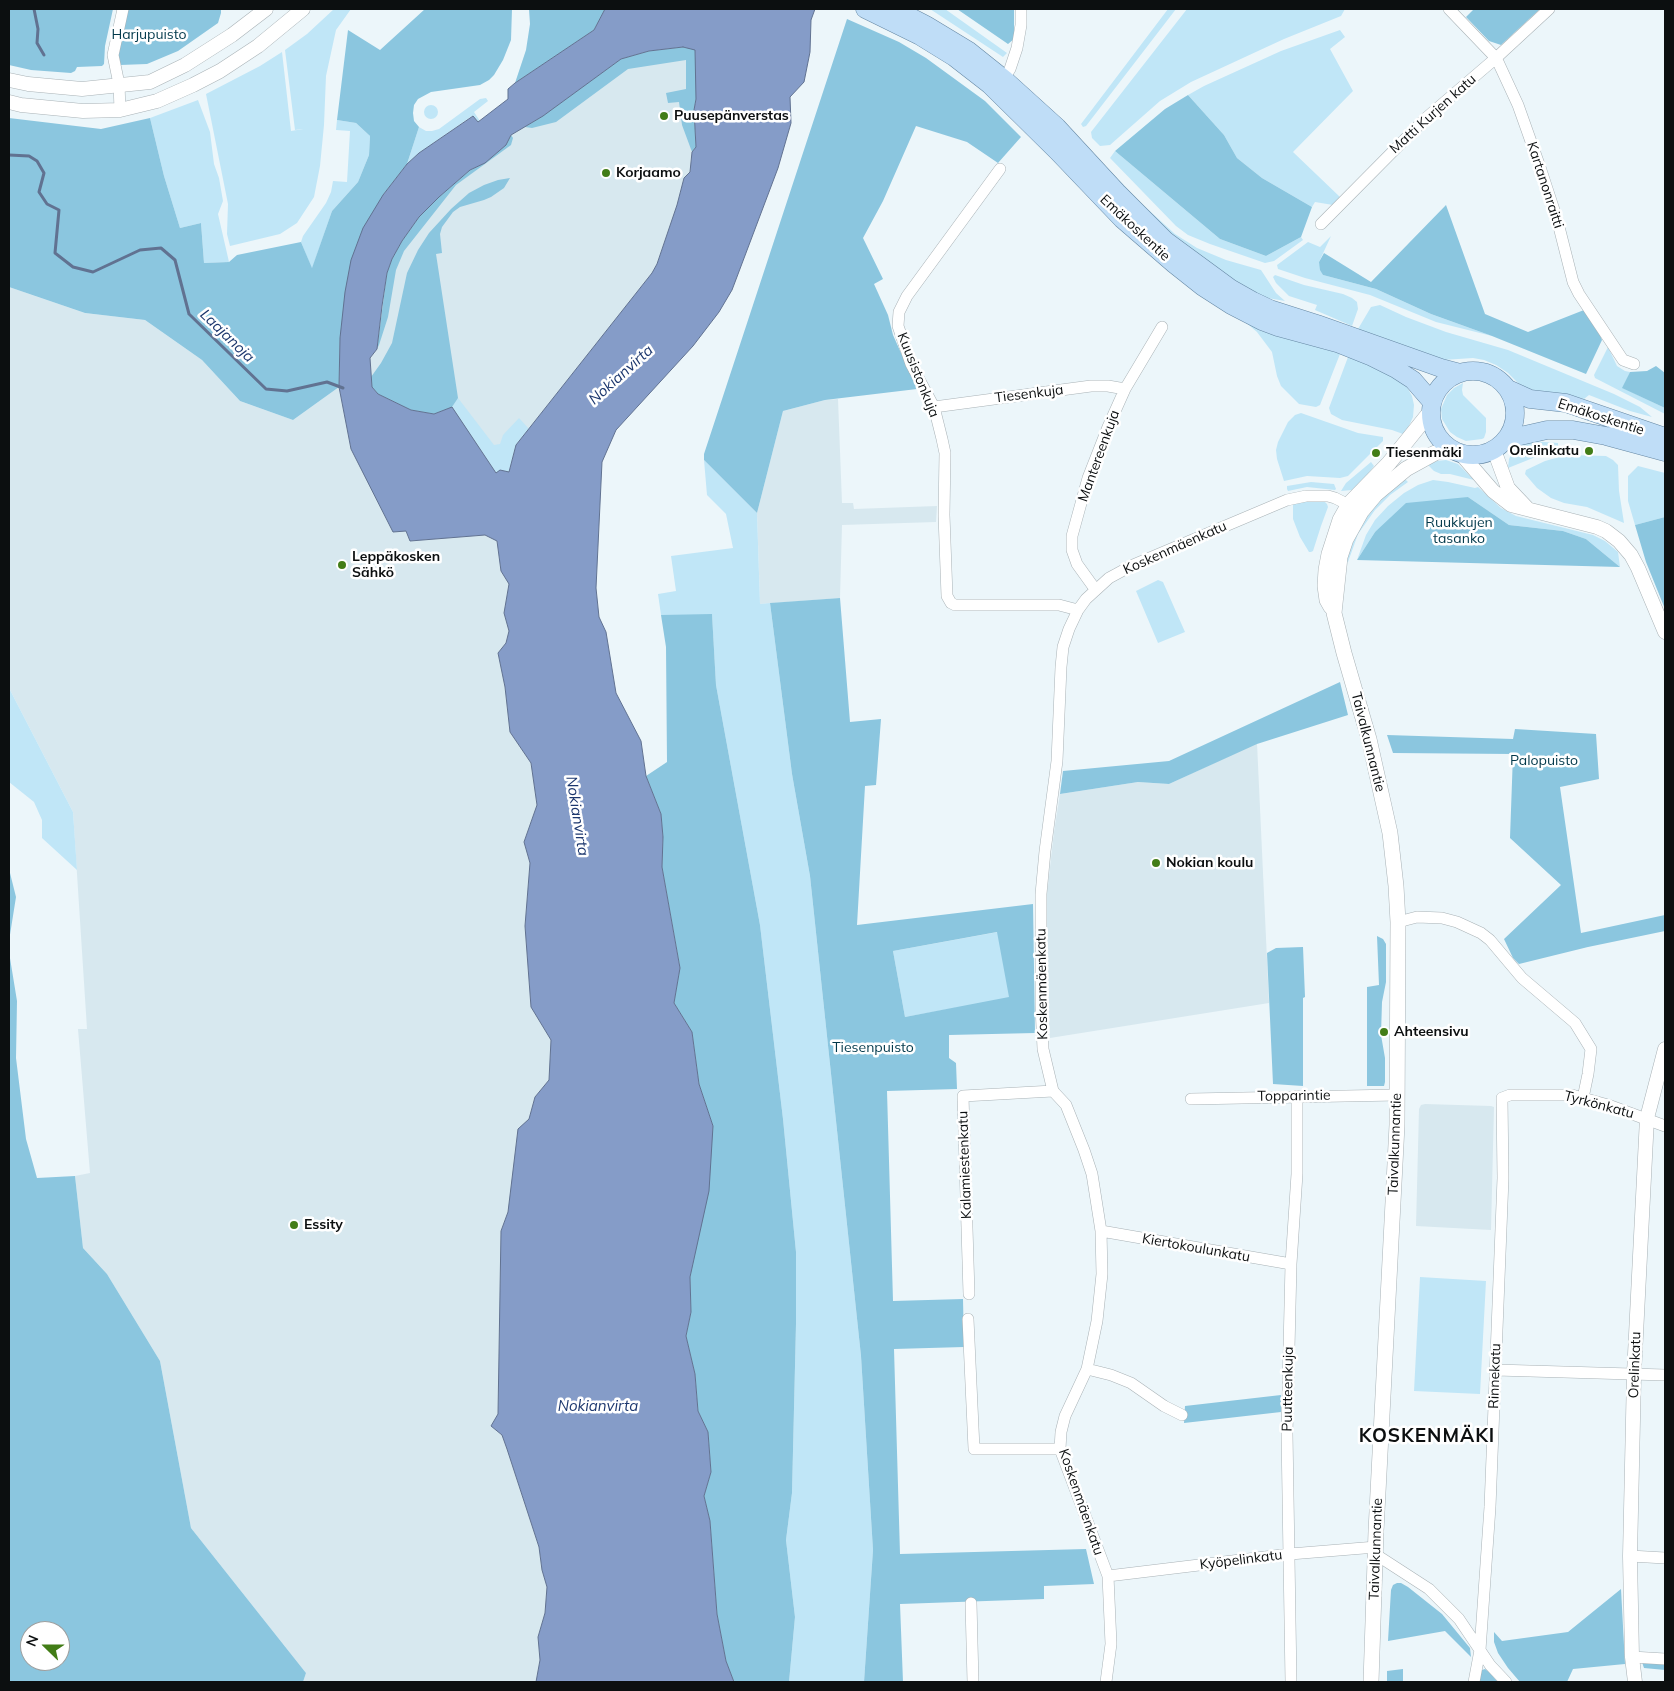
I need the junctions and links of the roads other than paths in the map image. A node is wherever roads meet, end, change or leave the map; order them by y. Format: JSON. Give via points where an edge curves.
{"nodes":[{"id":1,"x":123,"y":9,"type":"edge"},
{"id":2,"x":266,"y":9,"type":"edge"},
{"id":3,"x":303,"y":9,"type":"edge"},
{"id":4,"x":865,"y":9,"type":"edge"},
{"id":5,"x":895,"y":9,"type":"edge"},
{"id":6,"x":1021,"y":9,"type":"edge"},
{"id":7,"x":1449,"y":9,"type":"edge"},
{"id":8,"x":1549,"y":9,"type":"edge"},
{"id":9,"x":1496,"y":58,"type":"junction"},
{"id":10,"x":1004,"y":79,"type":"junction"},
{"id":11,"x":9,"y":80,"type":"edge"},
{"id":12,"x":120,"y":84,"type":"junction"},
{"id":13,"x":9,"y":102,"type":"edge"},
{"id":14,"x":120,"y":110,"type":"junction"},
{"id":15,"x":1000,"y":169,"type":"dead end"},
{"id":16,"x":1321,"y":224,"type":"dead end"},
{"id":17,"x":1162,"y":327,"type":"dead end"},
{"id":18,"x":1634,"y":364,"type":"dead end"},
{"id":19,"x":1460,"y":373,"type":"junction"},
{"id":20,"x":1125,"y":389,"type":"junction"},
{"id":21,"x":1508,"y":389,"type":"junction"},
{"id":22,"x":934,"y":407,"type":"junction"},
{"id":23,"x":1432,"y":407,"type":"junction"},
{"id":24,"x":1665,"y":437,"type":"edge"},
{"id":25,"x":1500,"y":444,"type":"junction"},
{"id":26,"x":1456,"y":451,"type":"junction"},
{"id":27,"x":1665,"y":452,"type":"edge"},
{"id":28,"x":1355,"y":508,"type":"junction"},
{"id":29,"x":1528,"y":508,"type":"junction"},
{"id":30,"x":1095,"y":589,"type":"junction"},
{"id":31,"x":1078,"y":610,"type":"junction"},
{"id":32,"x":1665,"y":632,"type":"edge"},
{"id":33,"x":1398,"y":922,"type":"junction"},
{"id":34,"x":1665,"y":1050,"type":"edge"},
{"id":35,"x":1053,"y":1091,"type":"junction"},
{"id":36,"x":1397,"y":1094,"type":"junction"},
{"id":37,"x":1297,"y":1096,"type":"junction"},
{"id":38,"x":1191,"y":1098,"type":"dead end"},
{"id":39,"x":1502,"y":1098,"type":"joint"},
{"id":40,"x":1583,"y":1098,"type":"junction"},
{"id":41,"x":1647,"y":1118,"type":"junction"},
{"id":42,"x":1665,"y":1126,"type":"edge"},
{"id":43,"x":1102,"y":1231,"type":"junction"},
{"id":44,"x":1291,"y":1264,"type":"junction"},
{"id":45,"x":969,"y":1294,"type":"dead end"},
{"id":46,"x":968,"y":1319,"type":"dead end"},
{"id":47,"x":1087,"y":1369,"type":"junction"},
{"id":48,"x":1496,"y":1370,"type":"junction"},
{"id":49,"x":1634,"y":1374,"type":"junction"},
{"id":50,"x":1665,"y":1375,"type":"edge"},
{"id":51,"x":1182,"y":1414,"type":"dead end"},
{"id":52,"x":1060,"y":1449,"type":"junction"},
{"id":53,"x":1376,"y":1550,"type":"junction"},
{"id":54,"x":1290,"y":1554,"type":"junction"},
{"id":55,"x":1630,"y":1556,"type":"junction"},
{"id":56,"x":1665,"y":1558,"type":"edge"},
{"id":57,"x":1108,"y":1576,"type":"junction"},
{"id":58,"x":971,"y":1603,"type":"dead end"},
{"id":59,"x":1480,"y":1650,"type":"junction"},
{"id":60,"x":1632,"y":1657,"type":"junction"},
{"id":61,"x":1665,"y":1659,"type":"edge"},
{"id":62,"x":973,"y":1682,"type":"edge"},
{"id":63,"x":1106,"y":1682,"type":"edge"},
{"id":64,"x":1291,"y":1682,"type":"edge"},
{"id":65,"x":1371,"y":1682,"type":"edge"},
{"id":66,"x":1474,"y":1682,"type":"edge"},
{"id":67,"x":1506,"y":1682,"type":"edge"},
{"id":68,"x":1635,"y":1682,"type":"edge"}],
"edges":[{"from":1,"to":12,"type":"street","via":[[113,55]]},
{"from":2,"to":12,"type":"street","via":[[185,65],[150,82]]},
{"from":3,"to":14,"type":"street","via":[[258,46],[220,71],[157,101]]},
{"from":4,"to":23,"type":"main road","name":"Emäkoskentie","via":[[920,36],[990,85],[1122,219],[1203,288],[1262,321],[1337,343],[1396,368],[1413,380]]},
{"from":5,"to":10,"type":"main road","name":"Emäkoskentie","via":[[969,51]]},
{"from":6,"to":10,"type":"street","via":[[1017,48]]},
{"from":7,"to":9,"type":"street","name":"Kartanonraitti"},
{"from":8,"to":9,"type":"street","name":"Matti Kurjen katu"},
{"from":9,"to":16,"type":"street","name":"Matti Kurjen katu","via":[[1426,118]]},
{"from":9,"to":18,"type":"street","name":"Kartanonraitti","via":[[1540,164],[1573,282],[1623,360]]},
{"from":10,"to":19,"type":"main road","name":"Emäkoskentie","via":[[1057,127],[1166,241],[1236,291],[1270,309]]},
{"from":11,"to":12,"type":"street","via":[[82,89]]},
{"from":12,"to":14,"type":"street"},
{"from":13,"to":14,"type":"street","via":[[83,111]]},
{"from":15,"to":22,"type":"street","name":"Kuusistonkuja","via":[[907,296],[899,312],[902,340]]},
{"from":17,"to":20,"type":"street","name":"Mantereenkuja"},
{"from":19,"to":21,"type":"main road","via":[[1482,371],[1501,381]]},
{"from":19,"to":23,"type":"main road","via":[[1442,384]]},
{"from":20,"to":22,"type":"street","name":"Tiesenkuja","via":[[1091,386]]},
{"from":20,"to":30,"type":"street","name":"Mantereenkuja","via":[[1088,478],[1072,536],[1077,564]]},
{"from":21,"to":24,"type":"main road","name":"Emäkoskentie","via":[[1530,399],[1566,403]]},
{"from":21,"to":25,"type":"main road","via":[[1516,414],[1513,427]]},
{"from":22,"to":31,"type":"street","name":"Kuusistonkuja","via":[[944,453],[947,596],[951,603],[1059,605]]},
{"from":23,"to":26,"type":"main road","via":[[1434,430]]},
{"from":23,"to":28,"type":"main road","name":"Taivalkunnantie"},
{"from":25,"to":26,"type":"main road","via":[[1478,455]]},
{"from":25,"to":27,"type":"main road","name":"Emäkoskentie","via":[[1547,430],[1573,430]]},
{"from":25,"to":29,"type":"street","via":[[1508,488]]},
{"from":26,"to":28,"type":"main road","name":"Taivalkunnantie","via":[[1435,453],[1406,469]]},
{"from":26,"to":29,"type":"street","via":[[1502,500]]},
{"from":28,"to":30,"type":"street","name":"Koskenmäenkatu","via":[[1335,498],[1318,495],[1287,500],[1133,565]]},
{"from":28,"to":33,"type":"main road","name":"Taivalkunnantie","via":[[1340,557],[1334,613],[1369,740],[1390,833]]},
{"from":29,"to":32,"type":"street","via":[[1597,527],[1619,541],[1638,568]]},
{"from":30,"to":31,"type":"street","name":"Koskenmäenkatu"},
{"from":31,"to":35,"type":"street","name":"Koskenmäenkatu","via":[[1063,647],[1057,761],[1042,894],[1043,1049]]},
{"from":33,"to":36,"type":"main road","name":"Taivalkunnantie"},
{"from":33,"to":40,"type":"street","via":[[1417,917],[1442,918],[1481,933],[1490,940],[1522,978],[1575,1023],[1590,1049]]},
{"from":34,"to":41,"type":"street","name":"Orelinkatu"},
{"from":35,"to":43,"type":"street","name":"Koskenmäenkatu","via":[[1066,1105],[1084,1150],[1092,1174]]},
{"from":35,"to":45,"type":"street","name":"Kalamiestenkatu","via":[[963,1096]]},
{"from":36,"to":37,"type":"street","name":"Topparintie"},
{"from":36,"to":53,"type":"main road","name":"Taivalkunnantie"},
{"from":37,"to":38,"type":"street","name":"Topparintie"},
{"from":37,"to":44,"type":"street","name":"Puutteenkuja","via":[[1297,1174]]},
{"from":39,"to":40,"type":"street","name":"Tyrkönkatu","via":[[1559,1094]]},
{"from":39,"to":48,"type":"street","name":"Rinnekatu","via":[[1503,1178]]},
{"from":40,"to":41,"type":"street","name":"Tyrkönkatu"},
{"from":41,"to":42,"type":"street","name":"Tyrkönkatu"},
{"from":41,"to":49,"type":"street","name":"Orelinkatu"},
{"from":43,"to":44,"type":"street","name":"Kiertokoulunkatu"},
{"from":43,"to":47,"type":"street","name":"Koskenmäenkatu","via":[[1098,1312]]},
{"from":44,"to":54,"type":"street","name":"Puutteenkuja","via":[[1287,1430]]},
{"from":46,"to":52,"type":"street","via":[[974,1449]]},
{"from":47,"to":51,"type":"street","via":[[1131,1383],[1164,1406]]},
{"from":47,"to":52,"type":"street","name":"Koskenmäenkatu","via":[[1065,1416]]},
{"from":48,"to":49,"type":"street"},
{"from":48,"to":59,"type":"street","name":"Rinnekatu"},
{"from":49,"to":50,"type":"street"},
{"from":49,"to":55,"type":"street","name":"Orelinkatu"},
{"from":52,"to":57,"type":"street","name":"Koskenmäenkatu"},
{"from":53,"to":54,"type":"street","name":"Kyöpelinkatu"},
{"from":53,"to":59,"type":"street","via":[[1429,1589],[1460,1619]]},
{"from":53,"to":65,"type":"main road","name":"Taivalkunnantie"},
{"from":54,"to":57,"type":"street","name":"Kyöpelinkatu"},
{"from":54,"to":64,"type":"street","name":"Puutteenkuja"},
{"from":55,"to":56,"type":"street"},
{"from":55,"to":60,"type":"street","name":"Orelinkatu"},
{"from":57,"to":63,"type":"street","name":"Koskenmäenkatu","via":[[1111,1645]]},
{"from":58,"to":62,"type":"street"},
{"from":59,"to":66,"type":"street","name":"Rinnekatu"},
{"from":59,"to":67,"type":"street"},
{"from":60,"to":61,"type":"street"},
{"from":60,"to":68,"type":"street","name":"Orelinkatu"}]}
